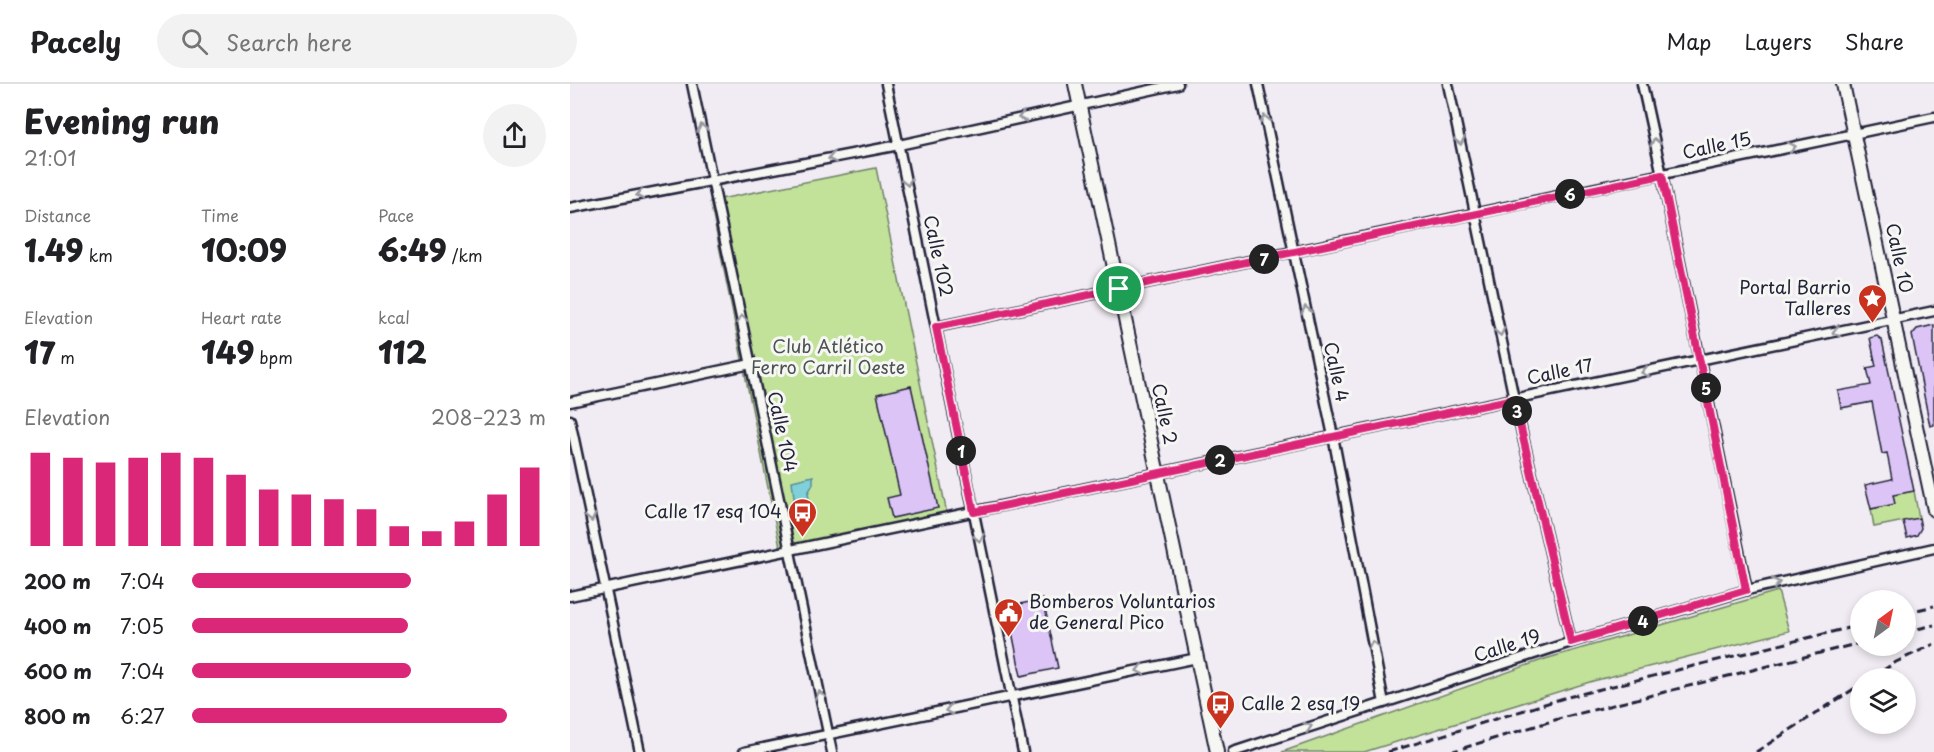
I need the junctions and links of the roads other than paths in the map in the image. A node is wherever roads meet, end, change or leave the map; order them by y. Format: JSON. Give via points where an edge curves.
{"nodes":[{"id":1,"x":693,"y":84,"type":"edge"},
{"id":2,"x":886,"y":84,"type":"edge"},
{"id":3,"x":1075,"y":84,"type":"edge"},
{"id":4,"x":1178,"y":84,"type":"edge"},
{"id":5,"x":1258,"y":84,"type":"edge"},
{"id":6,"x":1448,"y":84,"type":"edge"},
{"id":7,"x":1642,"y":84,"type":"edge"},
{"id":8,"x":1843,"y":84,"type":"edge"},
{"id":9,"x":1079,"y":104,"type":"junction"},
{"id":10,"x":1934,"y":117,"type":"edge"},
{"id":11,"x":1854,"y":134,"type":"junction"},
{"id":12,"x":899,"y":145,"type":"junction"},
{"id":13,"x":1662,"y":175,"type":"junction"},
{"id":14,"x":713,"y":182,"type":"junction"},
{"id":15,"x":570,"y":208,"type":"edge"},
{"id":16,"x":1476,"y":214,"type":"junction"},
{"id":17,"x":1293,"y":252,"type":"junction"},
{"id":18,"x":1119,"y":289,"type":"junction"},
{"id":19,"x":1934,"y":311,"type":"edge"},
{"id":20,"x":1894,"y":320,"type":"junction"},
{"id":21,"x":936,"y":327,"type":"junction"},
{"id":22,"x":1701,"y":360,"type":"junction"},
{"id":23,"x":751,"y":364,"type":"junction"},
{"id":24,"x":1514,"y":399,"type":"junction"},
{"id":25,"x":570,"y":402,"type":"edge"},
{"id":26,"x":570,"y":420,"type":"edge"},
{"id":27,"x":1333,"y":436,"type":"junction"},
{"id":28,"x":1158,"y":473,"type":"junction"},
{"id":29,"x":1933,"y":504,"type":"edge"},
{"id":30,"x":974,"y":512,"type":"junction"},
{"id":31,"x":1934,"y":548,"type":"edge"},
{"id":32,"x":790,"y":550,"type":"junction"},
{"id":33,"x":605,"y":588,"type":"junction"},
{"id":34,"x":1746,"y":590,"type":"junction"},
{"id":35,"x":570,"y":596,"type":"edge"},
{"id":36,"x":1571,"y":642,"type":"junction"},
{"id":37,"x":1197,"y":658,"type":"junction"},
{"id":38,"x":1011,"y":697,"type":"junction"},
{"id":39,"x":1383,"y":703,"type":"junction"},
{"id":40,"x":829,"y":734,"type":"junction"},
{"id":41,"x":640,"y":752,"type":"edge"},
{"id":42,"x":744,"y":752,"type":"edge"},
{"id":43,"x":832,"y":752,"type":"edge"},
{"id":44,"x":1023,"y":752,"type":"edge"},
{"id":45,"x":1217,"y":752,"type":"edge"},
{"id":46,"x":1233,"y":752,"type":"edge"}],
"edges":[{"from":14,"to":1,"type":"street","name":"Calle 104","one_way":true},
{"from":2,"to":12,"type":"street","name":"Calle 102"},
{"from":3,"to":9,"type":"street","name":"Calle 2"},
{"from":4,"to":9,"type":"street"},
{"from":17,"to":5,"type":"street","name":"Calle 4","one_way":true},
{"from":6,"to":16,"type":"street","one_way":true},
{"from":13,"to":7,"type":"street","one_way":true},
{"from":8,"to":11,"type":"street","name":"Calle 10"},
{"from":9,"to":12,"type":"street","one_way":true},
{"from":9,"to":18,"type":"street","name":"Calle 2"},
{"from":10,"to":11,"type":"street","name":"Calle 15"},
{"from":13,"to":11,"type":"street","name":"Calle 15","one_way":true},
{"from":11,"to":20,"type":"street","name":"Calle 10"},
{"from":12,"to":14,"type":"street","one_way":true},
{"from":12,"to":21,"type":"street","name":"Calle 102","one_way":true},
{"from":13,"to":16,"type":"street","name":"Calle 15"},
{"from":13,"to":22,"type":"street"},
{"from":14,"to":15,"type":"street","one_way":true},
{"from":23,"to":14,"type":"street","name":"Calle 104","one_way":true},
{"from":16,"to":17,"type":"street","name":"Calle 15"},
{"from":16,"to":24,"type":"street","one_way":true},
{"from":17,"to":18,"type":"street","name":"Calle 15"},
{"from":27,"to":17,"type":"street","name":"Calle 4","one_way":true},
{"from":18,"to":21,"type":"street","name":"Calle 15"},
{"from":18,"to":28,"type":"street","name":"Calle 2"},
{"from":19,"to":20,"type":"street","name":"Calle 17"},
{"from":20,"to":22,"type":"street","name":"Calle 17","one_way":true},
{"from":20,"to":29,"type":"street","name":"Calle 10"},
{"from":21,"to":30,"type":"street","name":"Calle 102"},
{"from":22,"to":24,"type":"street","name":"Calle 17","one_way":true},
{"from":22,"to":34,"type":"street"},
{"from":23,"to":25,"type":"street"},
{"from":23,"to":32,"type":"street","name":"Calle 104"},
{"from":24,"to":27,"type":"street","name":"Calle 17"},
{"from":24,"to":36,"type":"street"},
{"from":26,"to":33,"type":"street","one_way":true},
{"from":27,"to":28,"type":"street","name":"Calle 17"},
{"from":39,"to":27,"type":"street","name":"Calle 4","one_way":true},
{"from":28,"to":30,"type":"street","name":"Calle 17"},
{"from":28,"to":37,"type":"street","name":"Calle 2"},
{"from":30,"to":32,"type":"street","name":"Calle 17"},
{"from":30,"to":38,"type":"street","name":"Calle 102","one_way":true},
{"from":34,"to":31,"type":"street","name":"Calle 19","one_way":true},
{"from":32,"to":33,"type":"street","name":"Calle 17"},
{"from":40,"to":32,"type":"street","name":"Calle 104","one_way":true},
{"from":33,"to":35,"type":"street","name":"Calle 17"},
{"from":33,"to":41,"type":"street"},
{"from":34,"to":36,"type":"street","name":"Calle 19"},
{"from":36,"to":39,"type":"street","name":"Calle 19"},
{"from":37,"to":38,"type":"street","one_way":true},
{"from":37,"to":45,"type":"street","name":"Calle 2"},
{"from":38,"to":40,"type":"street","one_way":true},
{"from":38,"to":44,"type":"street","name":"Calle 102"},
{"from":46,"to":39,"type":"street","name":"Calle 19","one_way":true},
{"from":40,"to":42,"type":"street"},
{"from":40,"to":43,"type":"street","name":"Calle 104"}]}
